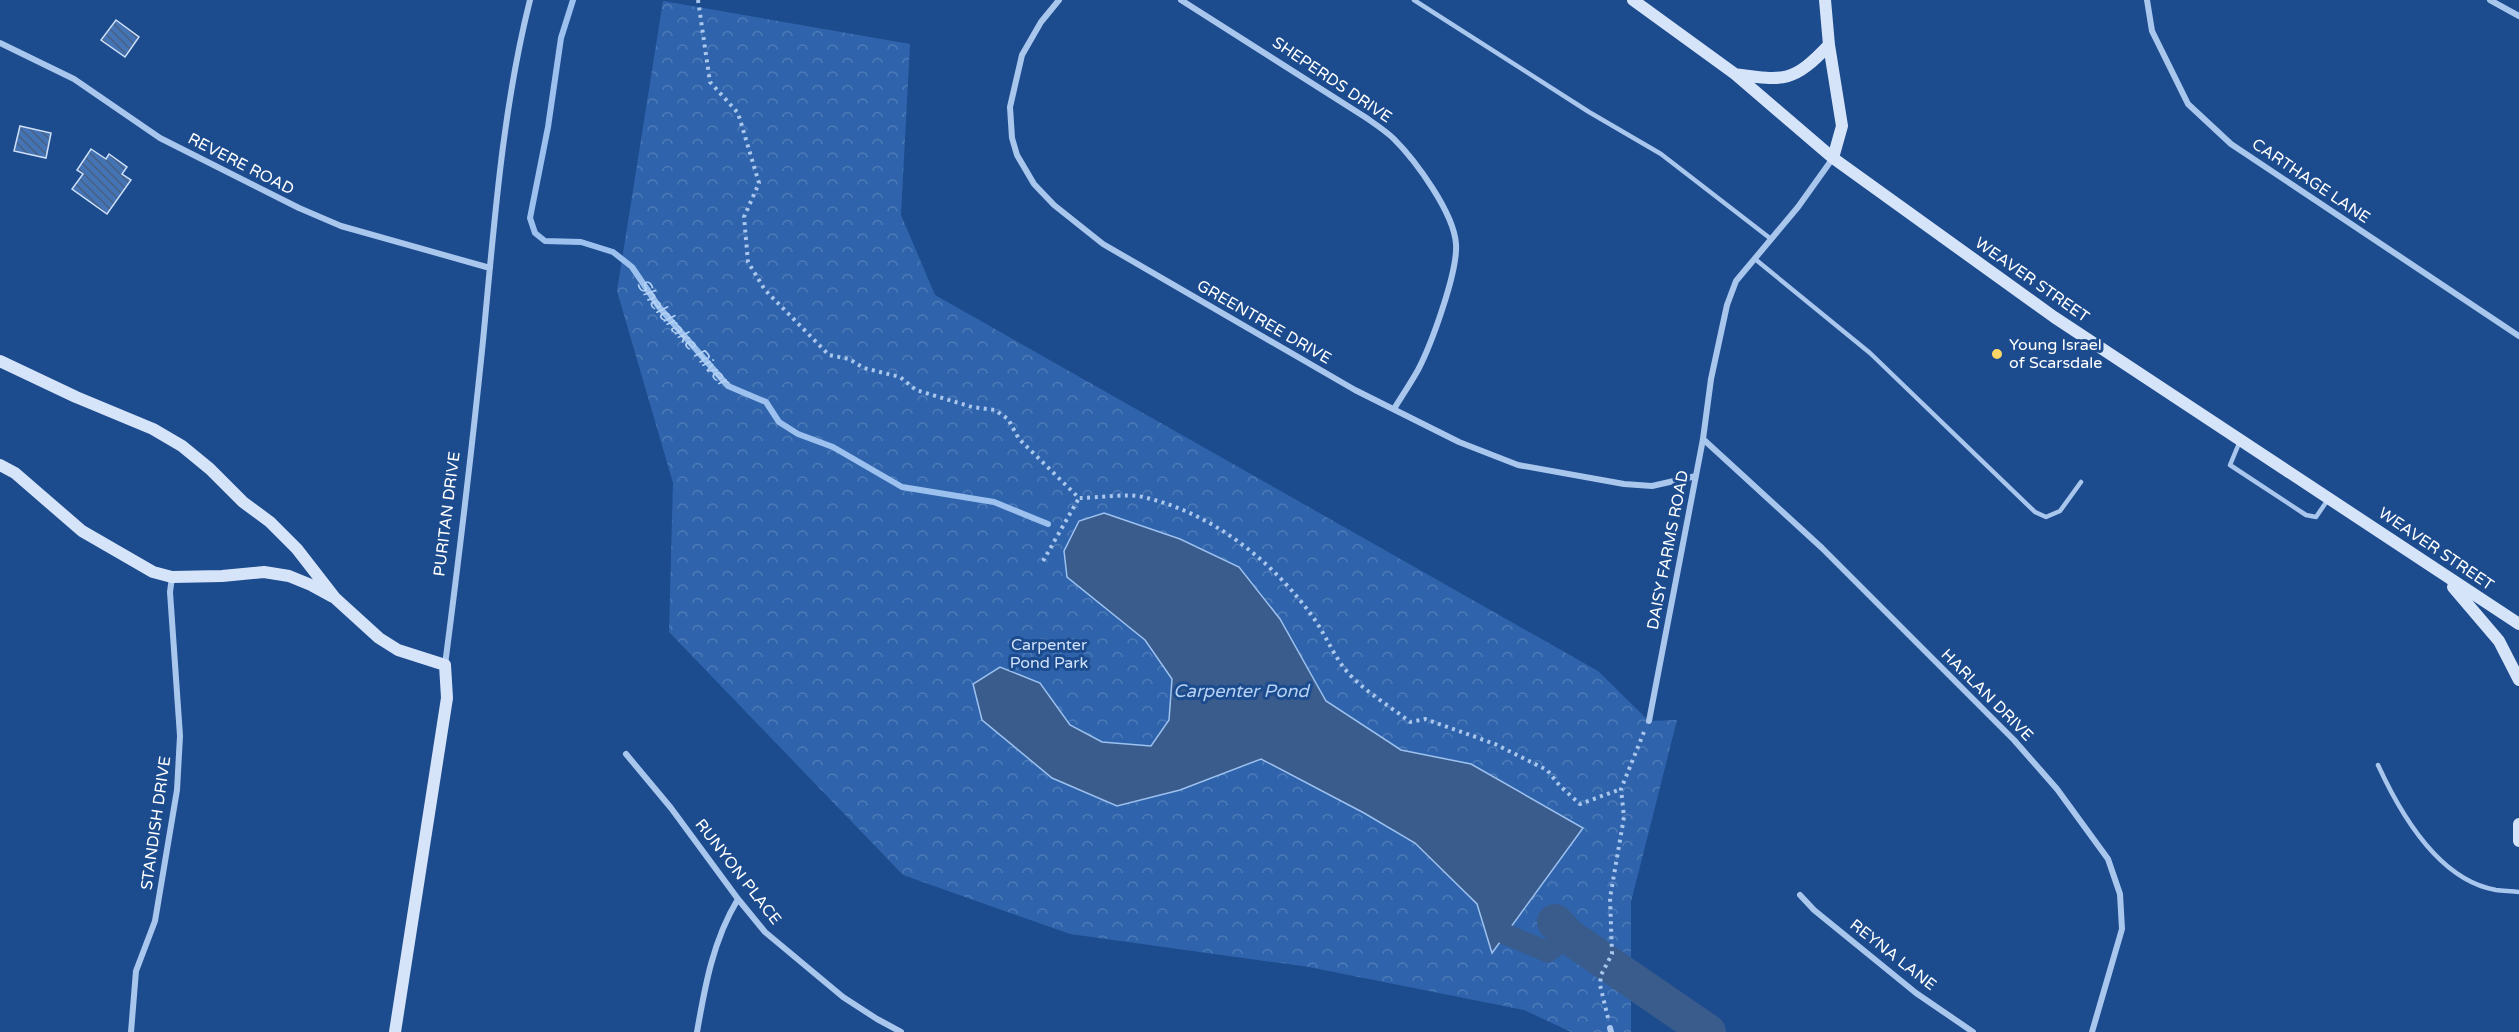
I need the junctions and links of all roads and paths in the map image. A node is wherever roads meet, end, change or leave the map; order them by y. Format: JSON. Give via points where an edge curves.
{"nodes":[{"id":1,"x":530,"y":0,"type":"edge"},
{"id":2,"x":698,"y":0,"type":"edge"},
{"id":3,"x":1059,"y":0,"type":"edge"},
{"id":4,"x":1181,"y":0,"type":"edge"},
{"id":5,"x":1414,"y":0,"type":"edge"},
{"id":6,"x":1633,"y":0,"type":"edge"},
{"id":7,"x":1825,"y":0,"type":"edge"},
{"id":8,"x":2147,"y":0,"type":"edge"},
{"id":9,"x":2490,"y":0,"type":"edge"},
{"id":10,"x":2519,"y":16,"type":"edge"},
{"id":11,"x":0,"y":43,"type":"edge"},
{"id":12,"x":1829,"y":45,"type":"junction"},
{"id":13,"x":1735,"y":74,"type":"junction"},
{"id":14,"x":1833,"y":158,"type":"junction"},
{"id":15,"x":1771,"y":239,"type":"junction"},
{"id":16,"x":1755,"y":259,"type":"junction"},
{"id":17,"x":490,"y":268,"type":"junction"},
{"id":18,"x":2519,"y":336,"type":"edge"},
{"id":19,"x":0,"y":361,"type":"edge"},
{"id":20,"x":1394,"y":409,"type":"junction"},
{"id":21,"x":1703,"y":439,"type":"junction"},
{"id":22,"x":2241,"y":439,"type":"junction"},
{"id":23,"x":0,"y":465,"type":"edge"},
{"id":24,"x":1696,"y":476,"type":"junction"},
{"id":25,"x":2081,"y":482,"type":"dead end"},
{"id":26,"x":2330,"y":497,"type":"junction"},
{"id":27,"x":1079,"y":498,"type":"junction"},
{"id":28,"x":1043,"y":561,"type":"dead end"},
{"id":29,"x":2445,"y":576,"type":"junction"},
{"id":30,"x":172,"y":578,"type":"junction"},
{"id":31,"x":335,"y":598,"type":"junction"},
{"id":32,"x":2519,"y":624,"type":"edge"},
{"id":33,"x":445,"y":665,"type":"junction"},
{"id":34,"x":2519,"y":680,"type":"edge"},
{"id":35,"x":1649,"y":721,"type":"joint"},
{"id":36,"x":626,"y":754,"type":"dead end"},
{"id":37,"x":2378,"y":765,"type":"dead end"},
{"id":38,"x":1621,"y":789,"type":"junction"},
{"id":39,"x":2519,"y":824,"type":"edge"},
{"id":40,"x":2519,"y":841,"type":"edge"},
{"id":41,"x":2519,"y":892,"type":"edge"},
{"id":42,"x":1800,"y":895,"type":"dead end"},
{"id":43,"x":738,"y":899,"type":"junction"},
{"id":44,"x":1611,"y":1030,"type":"edge"},
{"id":45,"x":131,"y":1032,"type":"edge"},
{"id":46,"x":395,"y":1032,"type":"edge"},
{"id":47,"x":697,"y":1032,"type":"edge"},
{"id":48,"x":901,"y":1032,"type":"edge"},
{"id":49,"x":1973,"y":1032,"type":"edge"},
{"id":50,"x":2092,"y":1032,"type":"edge"}],
"edges":[{"from":1,"to":17,"type":"street","name":"PURITAN DRIVE","via":[[513,75]]},
{"from":2,"to":27,"type":"path","via":[[710,82],[738,113],[759,183],[744,217],[748,262],[765,290],[829,355],[900,376],[916,390],[994,410],[1008,419],[1019,439]]},
{"from":3,"to":20,"type":"street","name":"GREENTREE DRIVE","via":[[1022,55],[1010,107],[1017,155],[1034,184],[1103,244]]},
{"from":4,"to":20,"type":"street","name":"SHEPERDS DRIVE","via":[[1384,130],[1413,159],[1435,193],[1456,243],[1454,268],[1419,369]]},
{"from":5,"to":15,"type":"lane","via":[[1661,154]]},
{"from":6,"to":13,"type":"street","name":"WEAVER STREET"},
{"from":7,"to":12,"type":"street"},
{"from":8,"to":18,"type":"street","name":"CARTHAGE LANE","via":[[2152,31],[2188,104],[2231,144]]},
{"from":9,"to":10,"type":"street"},
{"from":11,"to":17,"type":"street","name":"REVERE ROAD","via":[[74,79],[160,138],[299,208],[341,226]]},
{"from":12,"to":13,"type":"street","via":[[1808,68],[1790,76],[1774,80]]},
{"from":12,"to":14,"type":"street","via":[[1842,126]]},
{"from":13,"to":14,"type":"street","name":"WEAVER STREET"},
{"from":14,"to":15,"type":"street","name":"DAISY FARMS ROAD"},
{"from":14,"to":22,"type":"street","name":"WEAVER STREET","via":[[2054,317]]},
{"from":15,"to":16,"type":"street","name":"DAISY FARMS ROAD"},
{"from":16,"to":21,"type":"street","name":"DAISY FARMS ROAD","via":[[1736,281],[1727,305]]},
{"from":16,"to":25,"type":"lane","via":[[1870,353],[2035,512],[2046,517],[2060,511]]},
{"from":17,"to":33,"type":"street","name":"PURITAN DRIVE"},
{"from":19,"to":31,"type":"street","via":[[153,429],[182,446],[297,549]]},
{"from":20,"to":24,"type":"street","name":"GREENTREE DRIVE","via":[[1459,442],[1518,465],[1652,486]]},
{"from":21,"to":24,"type":"street","name":"DAISY FARMS ROAD"},
{"from":21,"to":50,"type":"street","name":"HARLAN DRIVE","via":[[1822,548],[2014,740],[2057,789],[2108,859],[2120,894],[2122,929]]},
{"from":22,"to":26,"type":"street","name":"WEAVER STREET"},
{"from":22,"to":26,"type":"lane","via":[[2230,465],[2247,477],[2306,515],[2316,517]]},
{"from":23,"to":30,"type":"street","via":[[15,473],[82,531],[153,572]]},
{"from":24,"to":35,"type":"street","name":"DAISY FARMS ROAD"},
{"from":26,"to":29,"type":"street","name":"WEAVER STREET"},
{"from":27,"to":28,"type":"path"},
{"from":27,"to":38,"type":"path","via":[[1142,497],[1192,515],[1238,540],[1286,585],[1353,678],[1410,722],[1425,719],[1495,744],[1547,770],[1580,804]]},
{"from":29,"to":32,"type":"street","name":"WEAVER STREET"},
{"from":29,"to":34,"type":"street","via":[[2499,640]]},
{"from":30,"to":31,"type":"street","via":[[264,572],[289,576]]},
{"from":30,"to":45,"type":"street","name":"STANDISH DRIVE","via":[[180,736],[177,790],[155,921],[136,971]]},
{"from":31,"to":33,"type":"street","via":[[398,650]]},
{"from":33,"to":46,"type":"street","name":"PURITAN DRIVE","via":[[447,698]]},
{"from":35,"to":38,"type":"path"},
{"from":36,"to":43,"type":"street","name":"RUNYON PLACE"},
{"from":37,"to":41,"type":"lane","via":[[2396,804],[2439,858],[2465,878],[2494,890]]},
{"from":38,"to":44,"type":"path","via":[[1624,817],[1610,898],[1612,954],[1600,985]]},
{"from":39,"to":40,"type":"street"},
{"from":42,"to":49,"type":"street","name":"REYNA LANE","via":[[1916,993]]},
{"from":43,"to":47,"type":"street","via":[[708,969]]},
{"from":43,"to":48,"type":"street","name":"RUNYON PLACE","via":[[765,932],[843,997]]}]}
